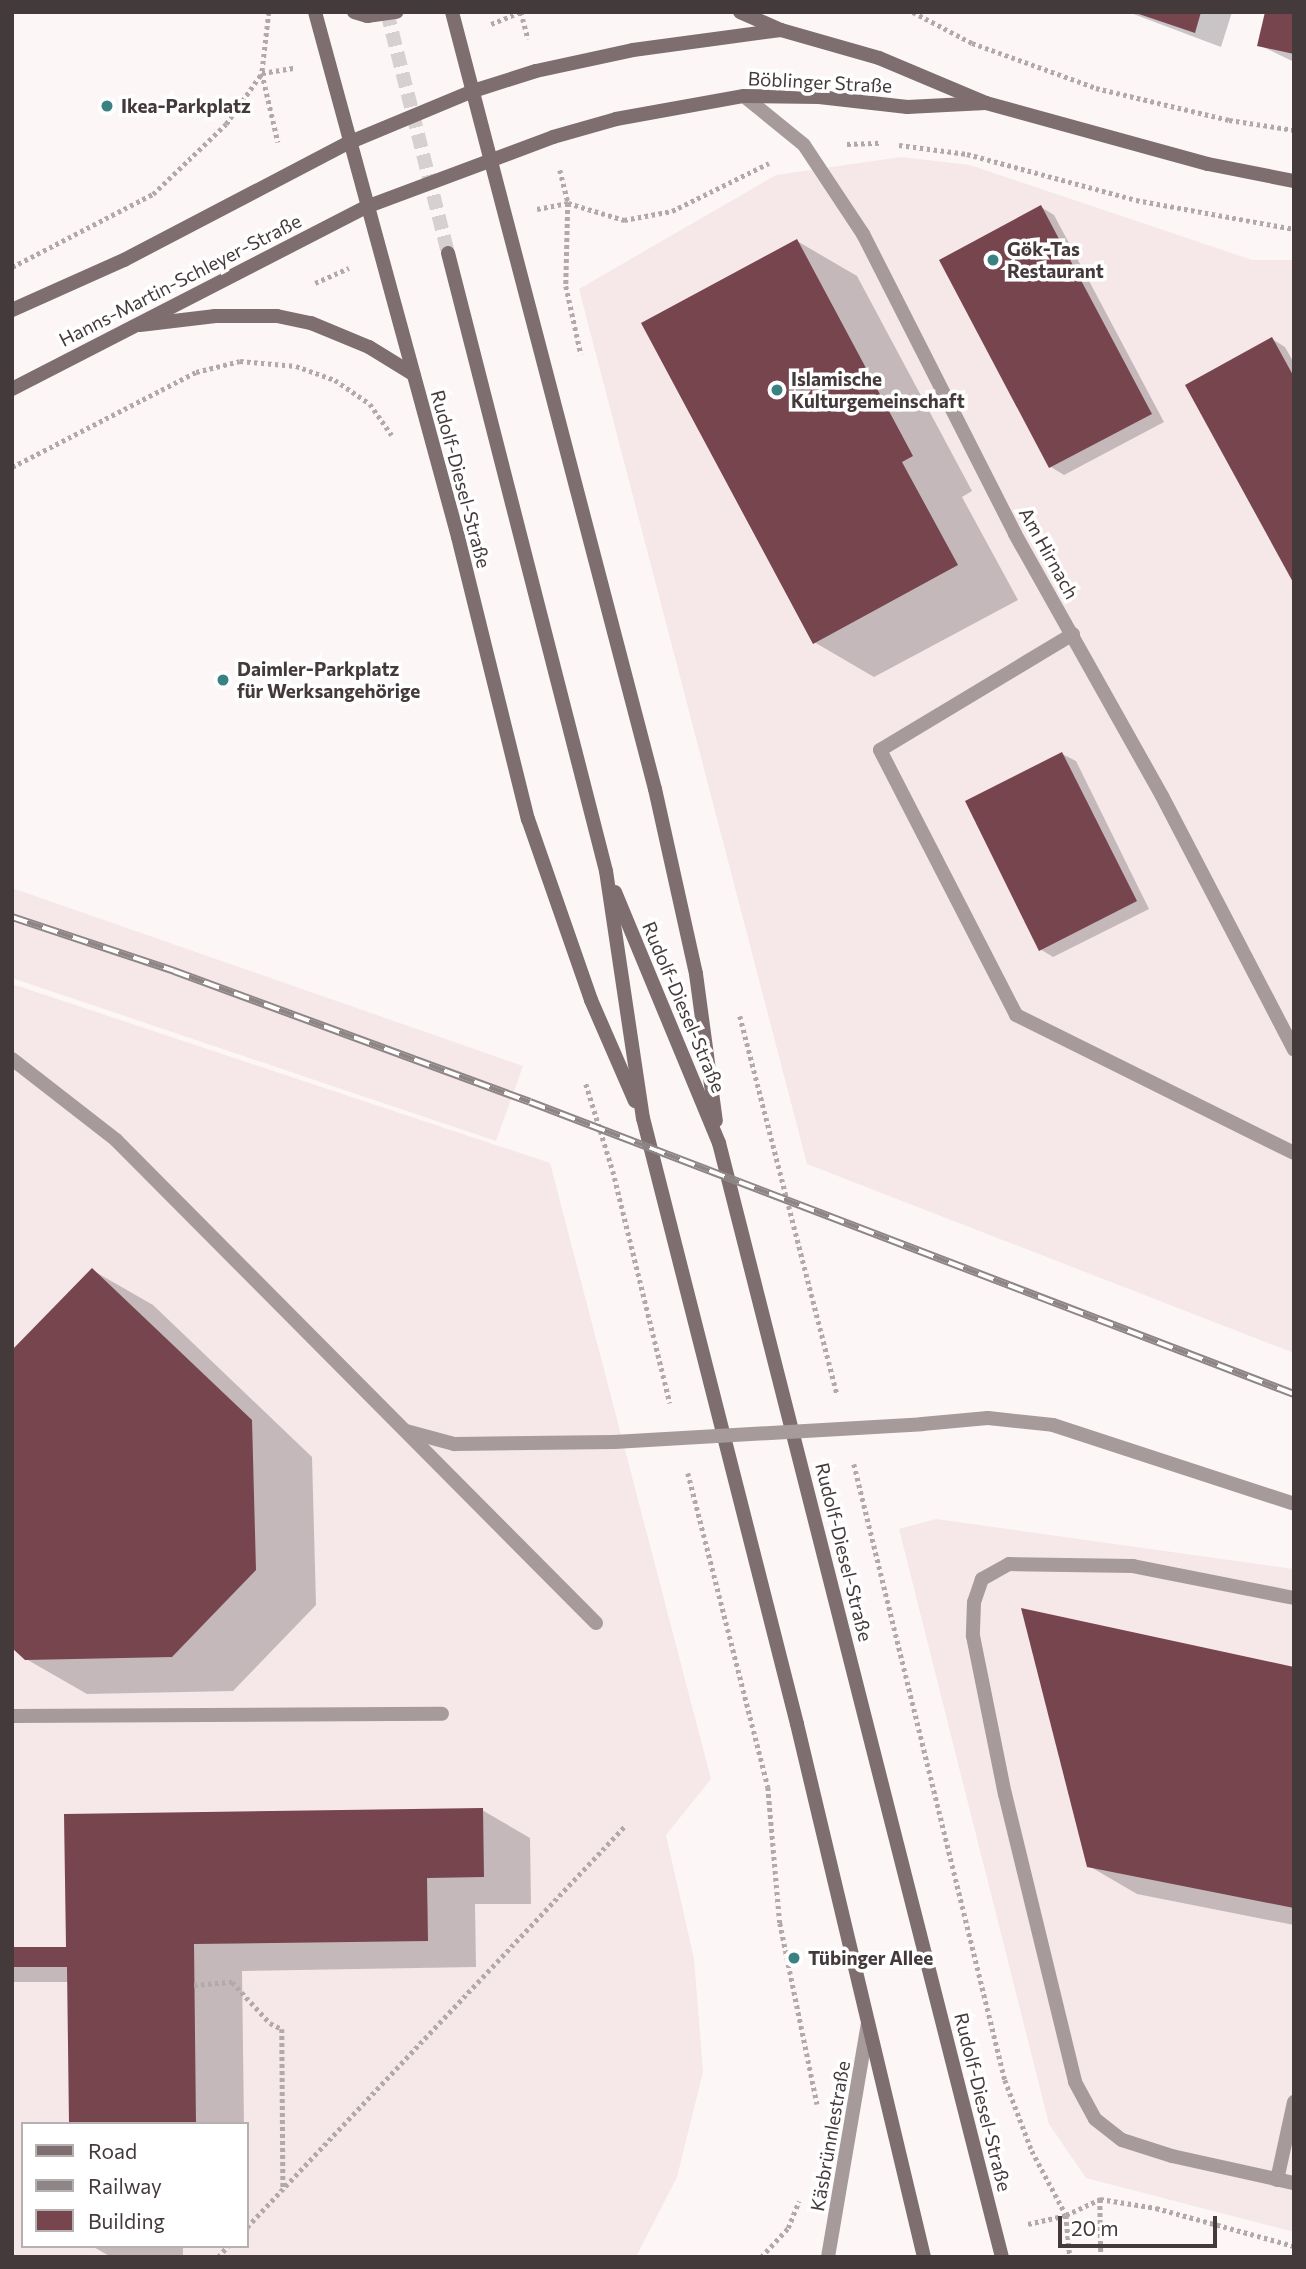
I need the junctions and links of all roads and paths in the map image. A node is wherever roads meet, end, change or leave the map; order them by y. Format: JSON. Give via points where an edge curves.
{"nodes":[{"id":1,"x":269,"y":12,"type":"edge"},
{"id":2,"x":315,"y":12,"type":"edge"},
{"id":3,"x":354,"y":12,"type":"edge"},
{"id":4,"x":397,"y":12,"type":"edge"},
{"id":5,"x":452,"y":12,"type":"edge"},
{"id":6,"x":740,"y":12,"type":"edge"},
{"id":7,"x":913,"y":12,"type":"edge"},
{"id":8,"x":781,"y":30,"type":"junction"},
{"id":9,"x":473,"y":91,"type":"junction"},
{"id":10,"x":744,"y":96,"type":"junction"},
{"id":11,"x":986,"y":103,"type":"junction"},
{"id":12,"x":1294,"y":130,"type":"edge"},
{"id":13,"x":348,"y":143,"type":"junction"},
{"id":14,"x":804,"y":145,"type":"junction"},
{"id":15,"x":491,"y":157,"type":"junction"},
{"id":16,"x":1294,"y":181,"type":"edge"},
{"id":17,"x":568,"y":203,"type":"dead end"},
{"id":18,"x":366,"y":207,"type":"junction"},
{"id":19,"x":1294,"y":229,"type":"edge"},
{"id":20,"x":449,"y":253,"type":"tunnel mouth"},
{"id":21,"x":12,"y":267,"type":"edge"},
{"id":22,"x":12,"y":310,"type":"edge"},
{"id":23,"x":132,"y":326,"type":"junction"},
{"id":24,"x":413,"y":374,"type":"junction"},
{"id":25,"x":12,"y":389,"type":"edge"},
{"id":26,"x":397,"y":448,"type":"dead end"},
{"id":27,"x":12,"y":467,"type":"edge"},
{"id":28,"x":1073,"y":634,"type":"junction"},
{"id":29,"x":606,"y":871,"type":"junction"},
{"id":30,"x":1294,"y":1051,"type":"edge"},
{"id":31,"x":12,"y":1059,"type":"edge"},
{"id":32,"x":582,"y":1071,"type":"dead end"},
{"id":33,"x":643,"y":1118,"type":"junction"},
{"id":34,"x":719,"y":1143,"type":"junction"},
{"id":35,"x":773,"y":1149,"type":"dead end"},
{"id":36,"x":1294,"y":1153,"type":"edge"},
{"id":37,"x":838,"y":1402,"type":"dead end"},
{"id":38,"x":672,"y":1411,"type":"dead end"},
{"id":39,"x":405,"y":1430,"type":"junction"},
{"id":40,"x":852,"y":1455,"type":"dead end"},
{"id":41,"x":686,"y":1465,"type":"dead end"},
{"id":42,"x":1294,"y":1504,"type":"edge"},
{"id":43,"x":1294,"y":1598,"type":"edge"},
{"id":44,"x":596,"y":1623,"type":"dead end"},
{"id":45,"x":442,"y":1714,"type":"dead end"},
{"id":46,"x":12,"y":1716,"type":"edge"},
{"id":47,"x":625,"y":1827,"type":"dead end"},
{"id":48,"x":194,"y":1985,"type":"dead end"},
{"id":49,"x":869,"y":2022,"type":"junction"},
{"id":50,"x":1294,"y":2102,"type":"edge"},
{"id":51,"x":817,"y":2107,"type":"dead end"},
{"id":52,"x":1277,"y":2180,"type":"junction"},
{"id":53,"x":1294,"y":2183,"type":"edge"},
{"id":54,"x":283,"y":2189,"type":"junction"},
{"id":55,"x":802,"y":2194,"type":"dead end"},
{"id":56,"x":1100,"y":2199,"type":"junction"},
{"id":57,"x":1066,"y":2215,"type":"junction"},
{"id":58,"x":248,"y":2226,"type":"edge"},
{"id":59,"x":1294,"y":2246,"type":"edge"},
{"id":60,"x":761,"y":2257,"type":"edge"},
{"id":61,"x":828,"y":2257,"type":"edge"},
{"id":62,"x":924,"y":2257,"type":"edge"},
{"id":63,"x":1002,"y":2257,"type":"edge"},
{"id":64,"x":1070,"y":2257,"type":"edge"},
{"id":65,"x":1101,"y":2257,"type":"edge"}],
"edges":[{"from":1,"to":21,"type":"path","via":[[262,73],[226,124],[153,194]]},
{"from":2,"to":13,"type":"main road"},
{"from":3,"to":4,"type":"main road","via":[[367,16]]},
{"from":5,"to":9,"type":"main road"},
{"from":6,"to":8,"type":"main road","name":"Böblinger Straße"},
{"from":7,"to":12,"type":"path","via":[[972,43],[1096,88],[1228,120]]},
{"from":8,"to":9,"type":"main road","name":"Böblinger Straße","via":[[633,50],[536,71]]},
{"from":8,"to":11,"type":"main road","name":"Böblinger Straße","via":[[879,58]]},
{"from":9,"to":13,"type":"main road","name":"Böblinger Straße"},
{"from":9,"to":15,"type":"main road"},
{"from":10,"to":11,"type":"main road","name":"Böblinger Straße","via":[[819,97],[907,107]]},
{"from":10,"to":14,"type":"street","name":"Am Hirnach"},
{"from":10,"to":15,"type":"main road","name":"Böblinger Straße","via":[[616,119]]},
{"from":11,"to":16,"type":"main road","name":"Böblinger Straße","via":[[1208,164]]},
{"from":13,"to":18,"type":"main road"},
{"from":13,"to":22,"type":"main road","via":[[124,260]]},
{"from":14,"to":17,"type":"path","via":[[672,211],[624,220]]},
{"from":14,"to":19,"type":"path","via":[[880,142],[967,154],[1136,200]]},
{"from":14,"to":28,"type":"street","name":"Am Hirnach","via":[[863,234],[1015,534]]},
{"from":15,"to":18,"type":"main road","name":"Böblinger Straße"},
{"from":15,"to":34,"type":"main road","via":[[655,789],[696,974]]},
{"from":18,"to":23,"type":"main road","name":"Hanns-Martin-Schleyer-Straße"},
{"from":18,"to":24,"type":"main road","name":"Rudolf-Diesel-Straße"},
{"from":20,"to":29,"type":"main road","name":"Rudolf-Diesel-Straße"},
{"from":23,"to":24,"type":"main road","via":[[215,316],[277,316],[311,323],[369,347]]},
{"from":23,"to":25,"type":"main road","name":"Hanns-Martin-Schleyer-Straße"},
{"from":24,"to":33,"type":"main road","name":"Rudolf-Diesel-Straße","via":[[528,819],[591,1000]]},
{"from":26,"to":27,"type":"path","via":[[370,404],[335,380],[296,366],[240,361],[196,372]]},
{"from":28,"to":30,"type":"street","name":"Am Hirnach"},
{"from":28,"to":36,"type":"street","via":[[880,750],[1016,1015]]},
{"from":29,"to":33,"type":"main road","name":"Rudolf-Diesel-Straße"},
{"from":29,"to":34,"type":"main road","name":"Rudolf-Diesel-Straße"},
{"from":31,"to":39,"type":"street","via":[[116,1140]]},
{"from":32,"to":38,"type":"path","via":[[613,1171]]},
{"from":33,"to":49,"type":"main road","name":"Rudolf-Diesel-Straße"},
{"from":34,"to":63,"type":"main road","name":"Rudolf-Diesel-Straße"},
{"from":35,"to":37,"type":"path"},
{"from":39,"to":42,"type":"street","bridge":true,"via":[[454,1444],[614,1442],[988,1418],[1053,1425]]},
{"from":39,"to":44,"type":"street"},
{"from":40,"to":57,"type":"path","via":[[1005,2080],[1032,2151]]},
{"from":41,"to":51,"type":"path","via":[[768,1787],[780,1923]]},
{"from":43,"to":52,"type":"street","via":[[1133,1566],[1009,1564],[982,1579],[973,1613],[973,1636],[1005,1794],[1075,2082],[1095,2119],[1122,2140]]},
{"from":45,"to":46,"type":"street"},
{"from":47,"to":54,"type":"path"},
{"from":48,"to":54,"type":"path","via":[[232,1982],[270,2023],[282,2029]]},
{"from":49,"to":61,"type":"street","name":"Käsbrünnlestraße"},
{"from":49,"to":62,"type":"main road","name":"Rudolf-Diesel-Straße"},
{"from":50,"to":52,"type":"street"},
{"from":52,"to":53,"type":"street"},
{"from":54,"to":58,"type":"path"},
{"from":55,"to":60,"type":"path","via":[[788,2228]]},
{"from":56,"to":57,"type":"path"},
{"from":56,"to":59,"type":"path","via":[[1156,2208]]},
{"from":56,"to":65,"type":"path"},
{"from":57,"to":64,"type":"path"}]}
